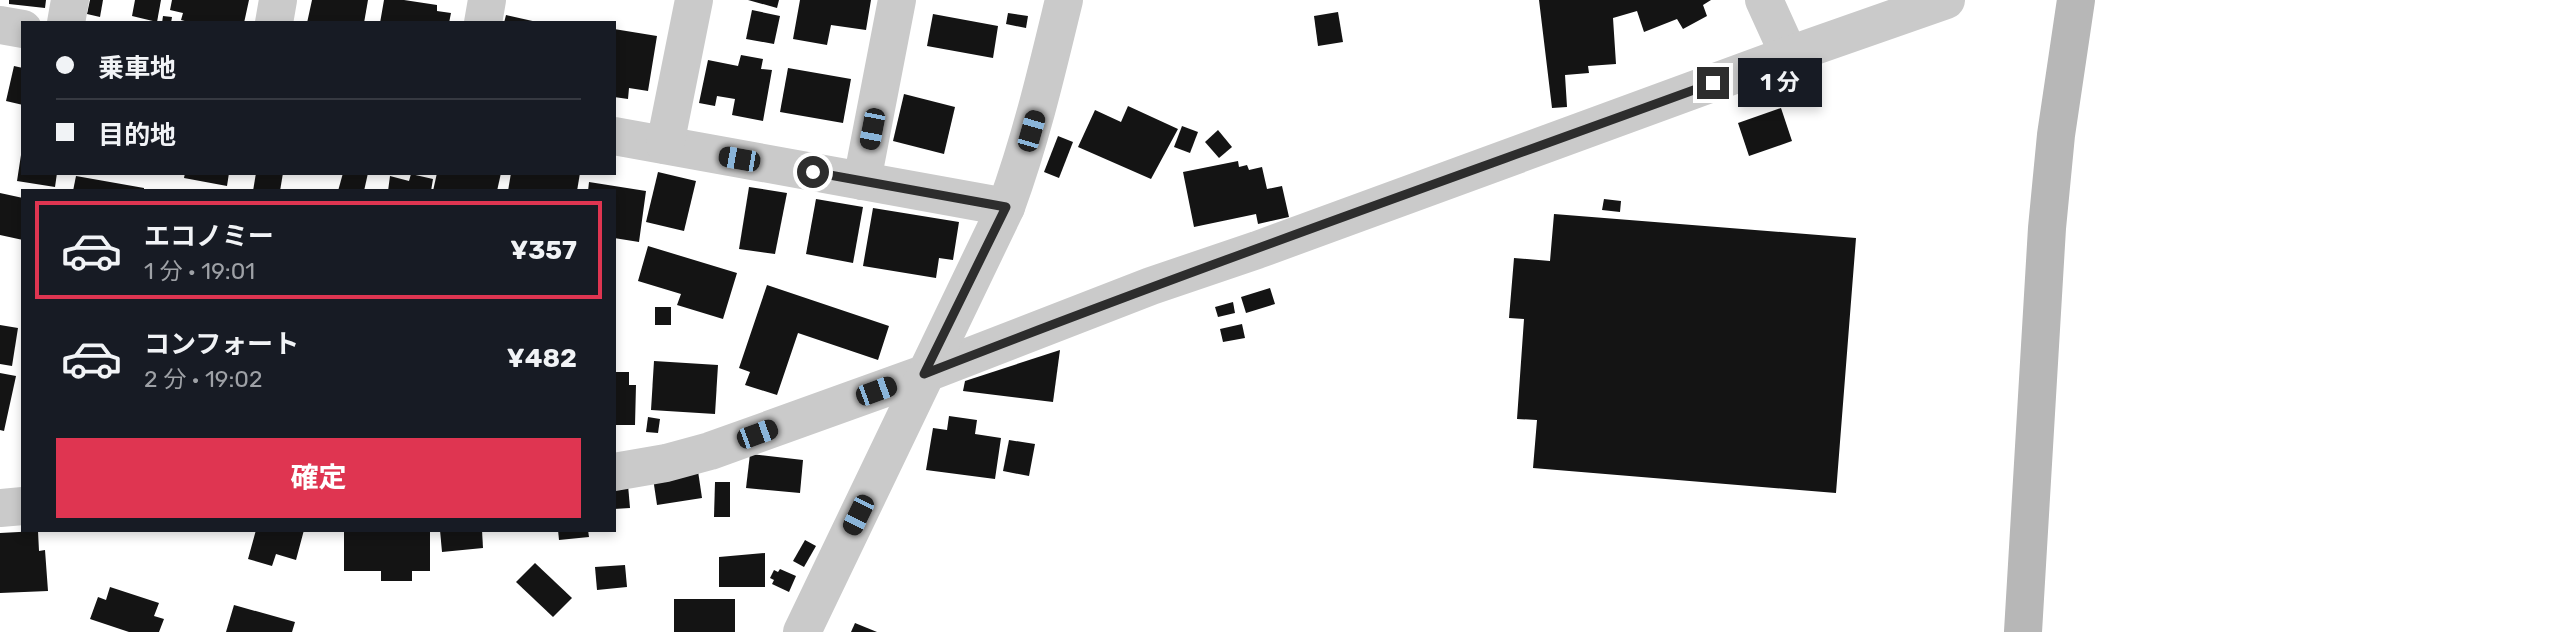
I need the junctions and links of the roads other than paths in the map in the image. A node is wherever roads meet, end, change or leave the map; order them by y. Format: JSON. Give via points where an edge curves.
{"nodes":[{"id":1,"x":70,"y":0,"type":"edge"},
{"id":2,"x":278,"y":0,"type":"edge"},
{"id":3,"x":487,"y":0,"type":"edge"},
{"id":4,"x":694,"y":0,"type":"edge"},
{"id":5,"x":897,"y":0,"type":"edge"},
{"id":6,"x":1064,"y":0,"type":"edge"},
{"id":7,"x":1764,"y":0,"type":"edge"},
{"id":8,"x":1946,"y":0,"type":"edge"},
{"id":9,"x":2076,"y":0,"type":"edge"},
{"id":10,"x":66,"y":21,"type":"edge"},
{"id":11,"x":274,"y":21,"type":"edge"},
{"id":12,"x":483,"y":21,"type":"edge"},
{"id":13,"x":0,"y":25,"type":"edge"},
{"id":14,"x":21,"y":29,"type":"edge"},
{"id":15,"x":1789,"y":55,"type":"junction"},
{"id":16,"x":616,"y":136,"type":"edge"},
{"id":17,"x":665,"y":145,"type":"junction"},
{"id":18,"x":862,"y":181,"type":"junction"},
{"id":19,"x":1006,"y":207,"type":"junction"},
{"id":20,"x":924,"y":374,"type":"junction"},
{"id":21,"x":616,"y":472,"type":"edge"},
{"id":22,"x":21,"y":506,"type":"edge"},
{"id":23,"x":0,"y":508,"type":"edge"},
{"id":24,"x":802,"y":632,"type":"edge"},
{"id":25,"x":2023,"y":632,"type":"edge"}],
"edges":[{"from":1,"to":10,"type":"street"},
{"from":2,"to":11,"type":"street"},
{"from":3,"to":12,"type":"street"},
{"from":4,"to":17,"type":"street"},
{"from":5,"to":18,"type":"street"},
{"from":6,"to":19,"type":"street","via":[[1035,119]]},
{"from":7,"to":15,"type":"street"},
{"from":8,"to":15,"type":"street"},
{"from":9,"to":25,"type":"street","via":[[2047,228]]},
{"from":13,"to":14,"type":"street"},
{"from":15,"to":20,"type":"street","via":[[1151,286]]},
{"from":16,"to":17,"type":"street"},
{"from":17,"to":18,"type":"street"},
{"from":18,"to":19,"type":"street"},
{"from":19,"to":20,"type":"street"},
{"from":20,"to":21,"type":"street","via":[[710,452]]},
{"from":20,"to":24,"type":"street"},
{"from":22,"to":23,"type":"street"}]}
